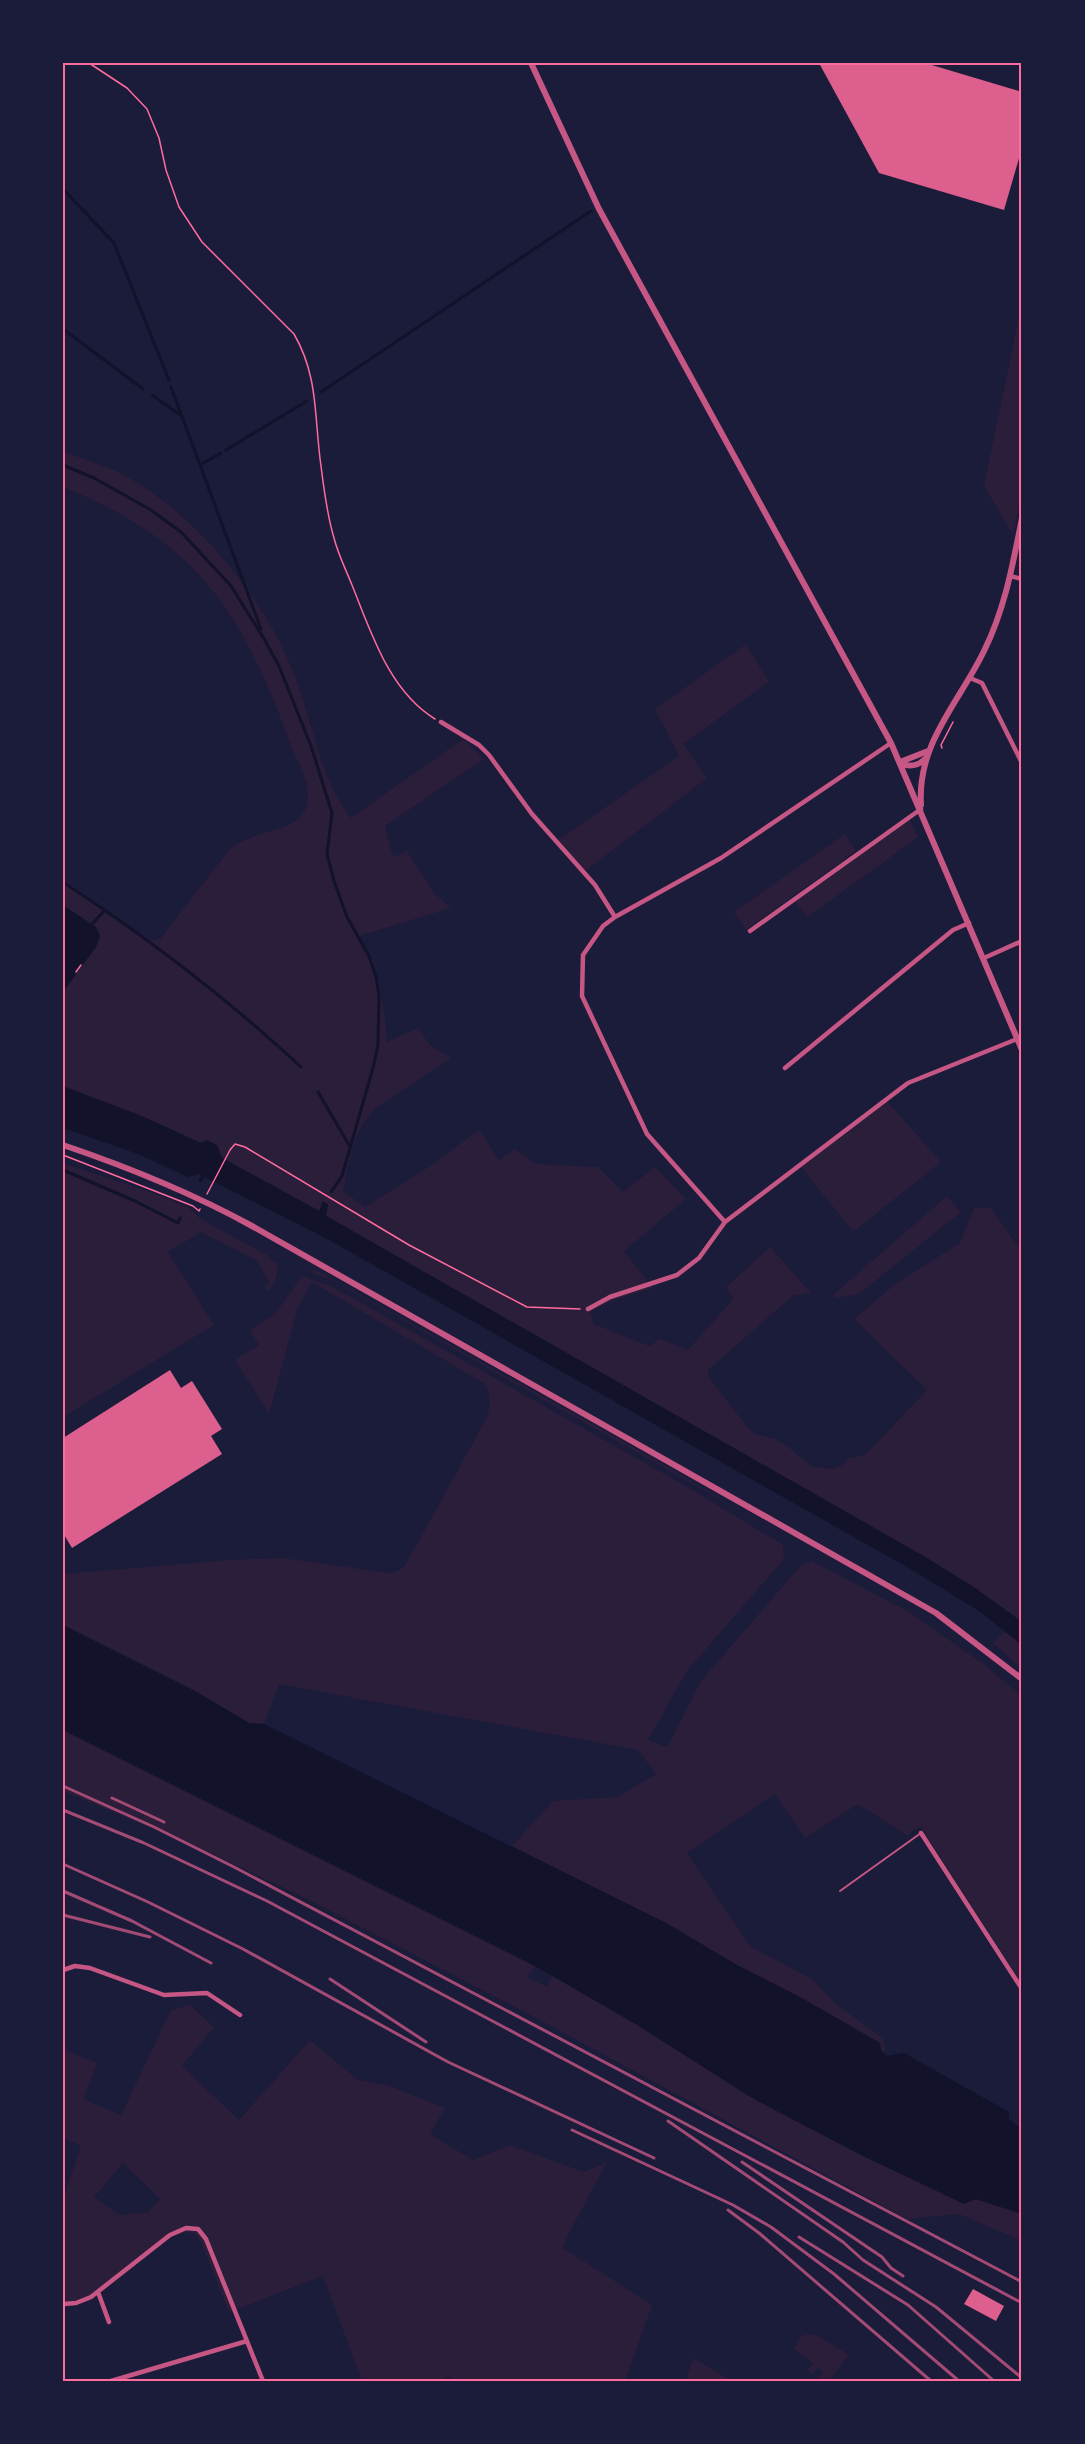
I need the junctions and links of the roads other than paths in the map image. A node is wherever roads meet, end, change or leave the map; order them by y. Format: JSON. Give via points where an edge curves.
{"nodes":[{"id":1,"x":531,"y":63,"type":"edge"},
{"id":2,"x":1022,"y":518,"type":"edge"},
{"id":3,"x":1010,"y":576,"type":"junction"},
{"id":4,"x":1022,"y":579,"type":"edge"},
{"id":5,"x":970,"y":678,"type":"junction"},
{"id":6,"x":441,"y":722,"type":"road end"},
{"id":7,"x":891,"y":743,"type":"junction"},
{"id":8,"x":927,"y":754,"type":"junction"},
{"id":9,"x":1022,"y":762,"type":"edge"},
{"id":10,"x":901,"y":763,"type":"junction"},
{"id":11,"x":921,"y":809,"type":"junction"},
{"id":12,"x":615,"y":917,"type":"junction"},
{"id":13,"x":969,"y":923,"type":"junction"},
{"id":14,"x":750,"y":931,"type":"dead end"},
{"id":15,"x":1022,"y":941,"type":"edge"},
{"id":16,"x":984,"y":958,"type":"junction"},
{"id":17,"x":1017,"y":1040,"type":"junction"},
{"id":18,"x":1022,"y":1050,"type":"edge"},
{"id":19,"x":785,"y":1068,"type":"dead end"},
{"id":20,"x":63,"y":1145,"type":"edge"},
{"id":21,"x":725,"y":1222,"type":"junction"},
{"id":22,"x":588,"y":1309,"type":"road end"},
{"id":23,"x":1022,"y":1679,"type":"edge"},
{"id":24,"x":921,"y":1833,"type":"joint"},
{"id":25,"x":840,"y":1891,"type":"dead end"},
{"id":26,"x":63,"y":1970,"type":"edge"},
{"id":27,"x":1022,"y":1989,"type":"edge"},
{"id":28,"x":240,"y":2015,"type":"dead end"},
{"id":29,"x":98,"y":2292,"type":"junction"},
{"id":30,"x":63,"y":2304,"type":"edge"},
{"id":31,"x":109,"y":2322,"type":"dead end"},
{"id":32,"x":247,"y":2341,"type":"junction"},
{"id":33,"x":111,"y":2381,"type":"edge"},
{"id":34,"x":263,"y":2381,"type":"edge"}],
"edges":[{"from":1,"to":7,"type":"street","via":[[599,209]]},
{"from":2,"to":3,"type":"street"},
{"from":3,"to":4,"type":"street"},
{"from":3,"to":5,"type":"street","via":[[993,630]]},
{"from":5,"to":8,"type":"street"},
{"from":5,"to":9,"type":"street","via":[[982,683]]},
{"from":6,"to":12,"type":"street","via":[[489,755],[532,814],[595,885]]},
{"from":7,"to":10,"type":"street"},
{"from":7,"to":12,"type":"street","via":[[721,858]]},
{"from":8,"to":10,"type":"street","via":[[921,764],[909,767]]},
{"from":8,"to":11,"type":"street","via":[[920,788]]},
{"from":10,"to":11,"type":"street"},
{"from":11,"to":13,"type":"street"},
{"from":11,"to":14,"type":"street"},
{"from":12,"to":21,"type":"street","via":[[603,926],[583,955],[582,996],[647,1134]]},
{"from":13,"to":16,"type":"street"},
{"from":13,"to":19,"type":"street","via":[[947,935]]},
{"from":15,"to":16,"type":"street"},
{"from":16,"to":17,"type":"street"},
{"from":17,"to":18,"type":"street"},
{"from":17,"to":21,"type":"street","via":[[908,1083]]},
{"from":20,"to":23,"type":"street","via":[[195,1196],[252,1226],[936,1613]]},
{"from":21,"to":22,"type":"street","via":[[699,1258],[677,1275],[610,1297]]},
{"from":24,"to":25,"type":"lane"},
{"from":24,"to":27,"type":"street"},
{"from":26,"to":28,"type":"street","via":[[75,1966],[90,1968],[164,1995],[207,1993]]},
{"from":29,"to":30,"type":"street","via":[[76,2303]]},
{"from":29,"to":31,"type":"street"},
{"from":29,"to":32,"type":"street","via":[[170,2235],[186,2228],[198,2229],[206,2239]]},
{"from":32,"to":33,"type":"street"},
{"from":32,"to":34,"type":"street"}]}
